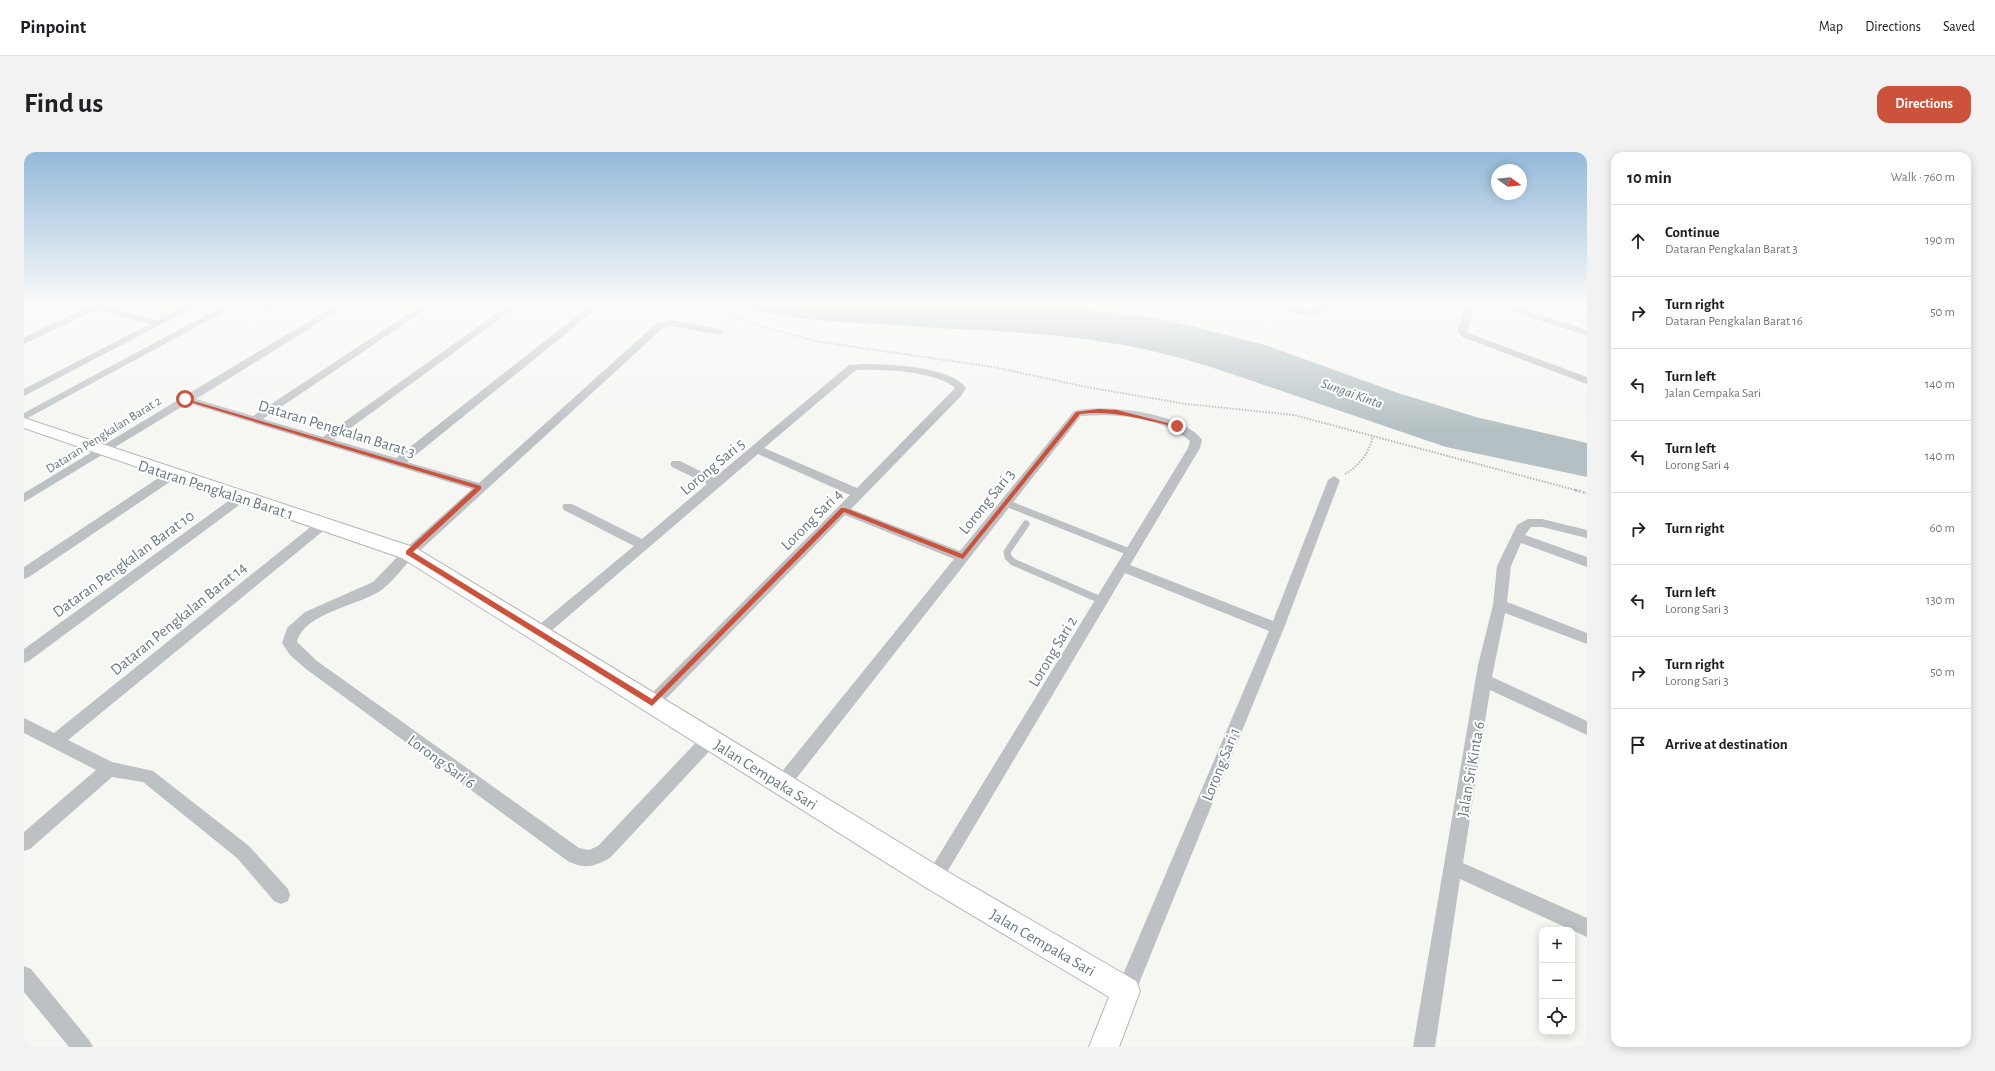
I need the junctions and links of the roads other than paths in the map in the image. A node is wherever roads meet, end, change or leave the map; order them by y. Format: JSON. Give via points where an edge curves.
{"nodes":[{"id":1,"x":111,"y":348,"type":"edge"},
{"id":2,"x":152,"y":348,"type":"edge"},
{"id":3,"x":271,"y":348,"type":"edge"},
{"id":4,"x":363,"y":348,"type":"edge"},
{"id":5,"x":454,"y":348,"type":"edge"},
{"id":6,"x":542,"y":348,"type":"edge"},
{"id":7,"x":635,"y":348,"type":"edge"},
{"id":8,"x":1499,"y":348,"type":"edge"},
{"id":9,"x":921,"y":373,"type":"joint"},
{"id":10,"x":1587,"y":381,"type":"edge"},
{"id":11,"x":24,"y":393,"type":"edge"},
{"id":12,"x":185,"y":399,"type":"junction"},
{"id":13,"x":24,"y":417,"type":"edge"},
{"id":14,"x":255,"y":420,"type":"junction"},
{"id":15,"x":24,"y":423,"type":"edge"},
{"id":16,"x":325,"y":440,"type":"junction"},
{"id":17,"x":1196,"y":440,"type":"joint"},
{"id":18,"x":756,"y":449,"type":"junction"},
{"id":19,"x":103,"y":451,"type":"junction"},
{"id":20,"x":398,"y":463,"type":"junction"},
{"id":21,"x":676,"y":464,"type":"dead end"},
{"id":22,"x":173,"y":474,"type":"junction"},
{"id":23,"x":1334,"y":480,"type":"road end"},
{"id":24,"x":716,"y":484,"type":"junction"},
{"id":25,"x":479,"y":488,"type":"junction"},
{"id":26,"x":859,"y":494,"type":"junction"},
{"id":27,"x":242,"y":497,"type":"junction"},
{"id":28,"x":24,"y":498,"type":"edge"},
{"id":29,"x":1006,"y":504,"type":"junction"},
{"id":30,"x":568,"y":507,"type":"dead end"},
{"id":31,"x":843,"y":510,"type":"junction"},
{"id":32,"x":323,"y":524,"type":"junction"},
{"id":33,"x":1026,"y":524,"type":"dead end"},
{"id":34,"x":1587,"y":534,"type":"edge"},
{"id":35,"x":1517,"y":537,"type":"junction"},
{"id":36,"x":643,"y":545,"type":"junction"},
{"id":37,"x":409,"y":553,"type":"junction"},
{"id":38,"x":1132,"y":553,"type":"junction"},
{"id":39,"x":963,"y":557,"type":"junction"},
{"id":40,"x":1587,"y":562,"type":"edge"},
{"id":41,"x":1123,"y":568,"type":"junction"},
{"id":42,"x":24,"y":574,"type":"edge"},
{"id":43,"x":1103,"y":601,"type":"junction"},
{"id":44,"x":1500,"y":605,"type":"junction"},
{"id":45,"x":1276,"y":628,"type":"junction"},
{"id":46,"x":539,"y":633,"type":"junction"},
{"id":47,"x":1587,"y":640,"type":"edge"},
{"id":48,"x":24,"y":657,"type":"edge"},
{"id":49,"x":1485,"y":681,"type":"junction"},
{"id":50,"x":652,"y":703,"type":"junction"},
{"id":51,"x":24,"y":725,"type":"edge"},
{"id":52,"x":1587,"y":728,"type":"edge"},
{"id":53,"x":710,"y":739,"type":"junction"},
{"id":54,"x":56,"y":741,"type":"junction"},
{"id":55,"x":109,"y":769,"type":"junction"},
{"id":56,"x":782,"y":784,"type":"junction"},
{"id":57,"x":24,"y":843,"type":"edge"},
{"id":58,"x":1454,"y":867,"type":"junction"},
{"id":59,"x":934,"y":878,"type":"junction"},
{"id":60,"x":281,"y":896,"type":"dead end"},
{"id":61,"x":1587,"y":928,"type":"edge"},
{"id":62,"x":24,"y":976,"type":"edge"},
{"id":63,"x":1126,"y":991,"type":"junction"},
{"id":64,"x":82,"y":1047,"type":"edge"},
{"id":65,"x":1104,"y":1047,"type":"edge"},
{"id":66,"x":1424,"y":1047,"type":"edge"}],
"edges":[{"from":1,"to":11,"type":"street"},
{"from":2,"to":13,"type":"street"},
{"from":3,"to":12,"type":"street","name":"Dataran Pengkalan Barat 2"},
{"from":4,"to":14,"type":"street"},
{"from":5,"to":16,"type":"street"},
{"from":6,"to":20,"type":"street"},
{"from":7,"to":25,"type":"street"},
{"from":8,"to":10,"type":"street"},
{"from":9,"to":18,"type":"street","name":"Lorong Sari 5","via":[[866,366],[853,367]]},
{"from":9,"to":26,"type":"street","name":"Lorong Sari 4","via":[[954,382],[961,388]]},
{"from":12,"to":14,"type":"street","name":"Dataran Pengkalan Barat 3"},
{"from":12,"to":19,"type":"street","name":"Dataran Pengkalan Barat 2"},
{"from":14,"to":16,"type":"street","name":"Dataran Pengkalan Barat 3"},
{"from":15,"to":19,"type":"street","name":"Dataran Pengkalan Barat 1"},
{"from":16,"to":20,"type":"street","name":"Dataran Pengkalan Barat 3"},
{"from":17,"to":29,"type":"street","name":"Lorong Sari 3","via":[[1190,432],[1177,426],[1124,414],[1098,411],[1078,413]]},
{"from":17,"to":38,"type":"street","name":"Lorong Sari 2","via":[[1194,448]]},
{"from":18,"to":24,"type":"street","name":"Lorong Sari 5"},
{"from":18,"to":26,"type":"street"},
{"from":19,"to":22,"type":"street","name":"Dataran Pengkalan Barat 1"},
{"from":19,"to":28,"type":"street","name":"Dataran Pengkalan Barat 2"},
{"from":20,"to":25,"type":"street","name":"Dataran Pengkalan Barat 3"},
{"from":21,"to":24,"type":"street"},
{"from":22,"to":27,"type":"street","name":"Dataran Pengkalan Barat 1"},
{"from":22,"to":42,"type":"street"},
{"from":23,"to":45,"type":"street","name":"Lorong Sari 1"},
{"from":24,"to":36,"type":"street","name":"Lorong Sari 5"},
{"from":25,"to":37,"type":"street"},
{"from":26,"to":31,"type":"street","name":"Lorong Sari 4"},
{"from":27,"to":32,"type":"street","name":"Dataran Pengkalan Barat 1"},
{"from":27,"to":48,"type":"street","name":"Dataran Pengkalan Barat 10"},
{"from":29,"to":38,"type":"lane"},
{"from":29,"to":39,"type":"street","name":"Lorong Sari 3"},
{"from":30,"to":36,"type":"street"},
{"from":31,"to":39,"type":"street"},
{"from":31,"to":50,"type":"street","name":"Lorong Sari 4"},
{"from":32,"to":37,"type":"street","name":"Dataran Pengkalan Barat 1"},
{"from":32,"to":54,"type":"street","name":"Dataran Pengkalan Barat 14"},
{"from":33,"to":43,"type":"lane","via":[[1007,552],[1013,562]]},
{"from":34,"to":35,"type":"street","name":"Jalan Sri Kinta 6","via":[[1554,525],[1528,523]]},
{"from":35,"to":40,"type":"street"},
{"from":35,"to":44,"type":"street","name":"Jalan Sri Kinta 6","via":[[1504,566]]},
{"from":36,"to":46,"type":"street","name":"Lorong Sari 5"},
{"from":37,"to":46,"type":"street","name":"Jalan Cempaka Sari"},
{"from":37,"to":53,"type":"street","name":"Lorong Sari 6","via":[[378,585],[310,616],[292,632],[289,643],[296,653],[575,856],[590,859],[604,852]]},
{"from":38,"to":41,"type":"street","name":"Lorong Sari 2"},
{"from":39,"to":56,"type":"street","name":"Lorong Sari 3"},
{"from":41,"to":43,"type":"street","name":"Lorong Sari 2"},
{"from":41,"to":45,"type":"street"},
{"from":43,"to":59,"type":"street","name":"Lorong Sari 2"},
{"from":44,"to":47,"type":"street"},
{"from":44,"to":49,"type":"street","name":"Jalan Sri Kinta 6","via":[[1486,665]]},
{"from":45,"to":63,"type":"street","name":"Lorong Sari 1"},
{"from":46,"to":50,"type":"street","name":"Jalan Cempaka Sari"},
{"from":49,"to":52,"type":"street"},
{"from":49,"to":58,"type":"street","name":"Jalan Sri Kinta 6"},
{"from":50,"to":53,"type":"street","name":"Jalan Cempaka Sari"},
{"from":51,"to":54,"type":"street"},
{"from":53,"to":56,"type":"street","name":"Jalan Cempaka Sari"},
{"from":54,"to":55,"type":"street"},
{"from":55,"to":57,"type":"street"},
{"from":55,"to":60,"type":"street","via":[[147,776],[243,852]]},
{"from":56,"to":59,"type":"street","name":"Jalan Cempaka Sari"},
{"from":58,"to":61,"type":"street"},
{"from":58,"to":66,"type":"street","name":"Jalan Sri Kinta 6"},
{"from":59,"to":63,"type":"street","name":"Jalan Cempaka Sari"},
{"from":62,"to":64,"type":"street"},
{"from":63,"to":65,"type":"street","name":"Lorong Sari 1"}]}
